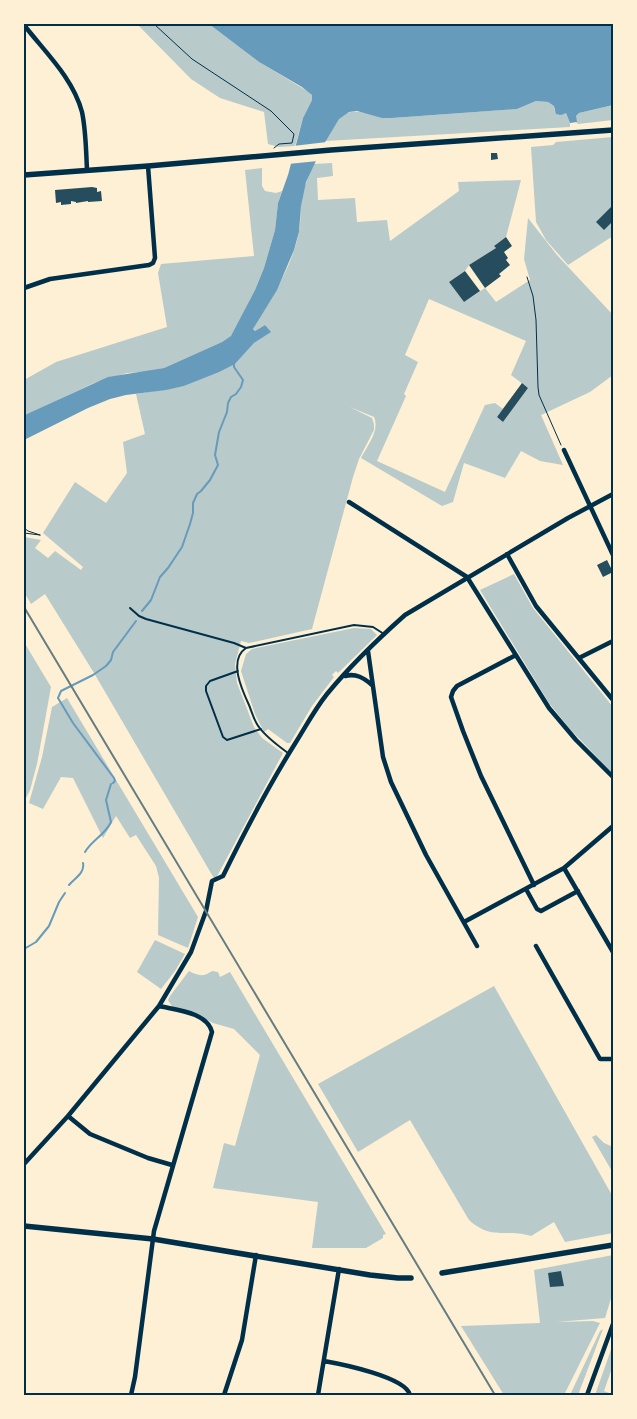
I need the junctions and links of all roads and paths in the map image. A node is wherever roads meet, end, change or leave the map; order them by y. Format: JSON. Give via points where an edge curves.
{"nodes":[{"id":1,"x":154,"y":24,"type":"edge"},
{"id":2,"x":24,"y":25,"type":"edge"},
{"id":3,"x":613,"y":130,"type":"edge"},
{"id":4,"x":273,"y":149,"type":"dead end"},
{"id":5,"x":148,"y":166,"type":"junction"},
{"id":6,"x":87,"y":170,"type":"junction"},
{"id":7,"x":24,"y":174,"type":"edge"},
{"id":8,"x":528,"y":276,"type":"dead end"},
{"id":9,"x":24,"y":288,"type":"edge"},
{"id":10,"x":564,"y":450,"type":"joint"},
{"id":11,"x":613,"y":494,"type":"edge"},
{"id":12,"x":350,"y":502,"type":"dead end"},
{"id":13,"x":589,"y":506,"type":"junction"},
{"id":14,"x":24,"y":528,"type":"edge"},
{"id":15,"x":24,"y":533,"type":"edge"},
{"id":16,"x":507,"y":554,"type":"junction"},
{"id":17,"x":613,"y":556,"type":"edge"},
{"id":18,"x":467,"y":577,"type":"junction"},
{"id":19,"x":130,"y":608,"type":"dead end"},
{"id":20,"x":384,"y":634,"type":"junction"},
{"id":21,"x":613,"y":641,"type":"edge"},
{"id":22,"x":246,"y":648,"type":"junction"},
{"id":23,"x":368,"y":651,"type":"junction"},
{"id":24,"x":516,"y":655,"type":"junction"},
{"id":25,"x":579,"y":658,"type":"junction"},
{"id":26,"x":238,"y":671,"type":"junction"},
{"id":27,"x":342,"y":678,"type":"junction"},
{"id":28,"x":372,"y":685,"type":"junction"},
{"id":29,"x":613,"y":700,"type":"edge"},
{"id":30,"x":261,"y":729,"type":"junction"},
{"id":31,"x":289,"y":754,"type":"junction"},
{"id":32,"x":613,"y":777,"type":"edge"},
{"id":33,"x":613,"y":826,"type":"edge"},
{"id":34,"x":564,"y":868,"type":"junction"},
{"id":35,"x":534,"y":885,"type":"junction"},
{"id":36,"x":526,"y":889,"type":"junction"},
{"id":37,"x":578,"y":890,"type":"junction"},
{"id":38,"x":464,"y":922,"type":"junction"},
{"id":39,"x":477,"y":946,"type":"dead end"},
{"id":40,"x":536,"y":946,"type":"dead end"},
{"id":41,"x":613,"y":952,"type":"edge"},
{"id":42,"x":159,"y":1006,"type":"junction"},
{"id":43,"x":613,"y":1059,"type":"edge"},
{"id":44,"x":68,"y":1116,"type":"junction"},
{"id":45,"x":24,"y":1164,"type":"edge"},
{"id":46,"x":172,"y":1166,"type":"junction"},
{"id":47,"x":24,"y":1226,"type":"edge"},
{"id":48,"x":153,"y":1239,"type":"junction"},
{"id":49,"x":613,"y":1245,"type":"edge"},
{"id":50,"x":256,"y":1255,"type":"junction"},
{"id":51,"x":339,"y":1269,"type":"junction"},
{"id":52,"x":442,"y":1272,"type":"dead end"},
{"id":53,"x":411,"y":1278,"type":"dead end"},
{"id":54,"x":613,"y":1324,"type":"edge"},
{"id":55,"x":324,"y":1361,"type":"junction"},
{"id":56,"x":131,"y":1395,"type":"edge"},
{"id":57,"x":224,"y":1395,"type":"edge"},
{"id":58,"x":318,"y":1395,"type":"edge"},
{"id":59,"x":410,"y":1395,"type":"edge"},
{"id":60,"x":586,"y":1395,"type":"edge"}],
"edges":[{"from":1,"to":4,"type":"path","via":[[192,59],[271,111],[294,134],[292,143],[279,144]]},
{"from":2,"to":6,"type":"street","via":[[66,79],[78,102],[83,120]]},
{"from":3,"to":5,"type":"main road"},
{"from":5,"to":6,"type":"main road"},
{"from":5,"to":9,"type":"street","via":[[153,263],[50,279]]},
{"from":6,"to":7,"type":"main road"},
{"from":8,"to":10,"type":"path","via":[[536,320],[539,395]]},
{"from":10,"to":13,"type":"street"},
{"from":11,"to":13,"type":"street"},
{"from":12,"to":18,"type":"street"},
{"from":13,"to":16,"type":"street"},
{"from":13,"to":17,"type":"street"},
{"from":14,"to":15,"type":"path","via":[[40,535]]},
{"from":16,"to":18,"type":"street"},
{"from":16,"to":25,"type":"street","via":[[536,606]]},
{"from":18,"to":20,"type":"street","via":[[405,615]]},
{"from":18,"to":24,"type":"street"},
{"from":19,"to":22,"type":"lane","via":[[146,619]]},
{"from":20,"to":22,"type":"lane","via":[[372,627],[354,625]]},
{"from":20,"to":23,"type":"street"},
{"from":21,"to":25,"type":"street"},
{"from":22,"to":26,"type":"lane","via":[[239,657]]},
{"from":23,"to":27,"type":"street"},
{"from":23,"to":28,"type":"street"},
{"from":24,"to":32,"type":"street","via":[[549,708]]},
{"from":24,"to":35,"type":"street","via":[[457,686],[451,697],[481,776]]},
{"from":25,"to":29,"type":"street"},
{"from":26,"to":30,"type":"lane","via":[[240,685]]},
{"from":26,"to":30,"type":"lane","via":[[206,686],[223,738],[227,740]]},
{"from":27,"to":28,"type":"street","via":[[356,676]]},
{"from":27,"to":31,"type":"street","via":[[319,705]]},
{"from":28,"to":38,"type":"street","via":[[383,757],[391,782],[426,855]]},
{"from":30,"to":31,"type":"lane"},
{"from":31,"to":42,"type":"street","via":[[223,876],[212,881],[206,911],[191,952]]},
{"from":33,"to":34,"type":"street"},
{"from":34,"to":35,"type":"street"},
{"from":34,"to":37,"type":"street"},
{"from":35,"to":36,"type":"street"},
{"from":36,"to":37,"type":"street","via":[[541,911]]},
{"from":36,"to":38,"type":"street"},
{"from":37,"to":41,"type":"street"},
{"from":38,"to":39,"type":"street"},
{"from":40,"to":43,"type":"street","via":[[600,1059]]},
{"from":42,"to":44,"type":"street"},
{"from":42,"to":46,"type":"street","via":[[201,1018],[212,1032]]},
{"from":44,"to":45,"type":"street"},
{"from":44,"to":46,"type":"street","via":[[90,1134]]},
{"from":46,"to":48,"type":"street"},
{"from":47,"to":48,"type":"main road"},
{"from":48,"to":50,"type":"main road"},
{"from":48,"to":56,"type":"street"},
{"from":49,"to":52,"type":"main road"},
{"from":50,"to":51,"type":"main road"},
{"from":50,"to":57,"type":"street","via":[[242,1340]]},
{"from":51,"to":53,"type":"main road"},
{"from":51,"to":55,"type":"street"},
{"from":54,"to":60,"type":"street"},
{"from":55,"to":58,"type":"street"},
{"from":55,"to":59,"type":"street","via":[[380,1376],[406,1388]]}]}
